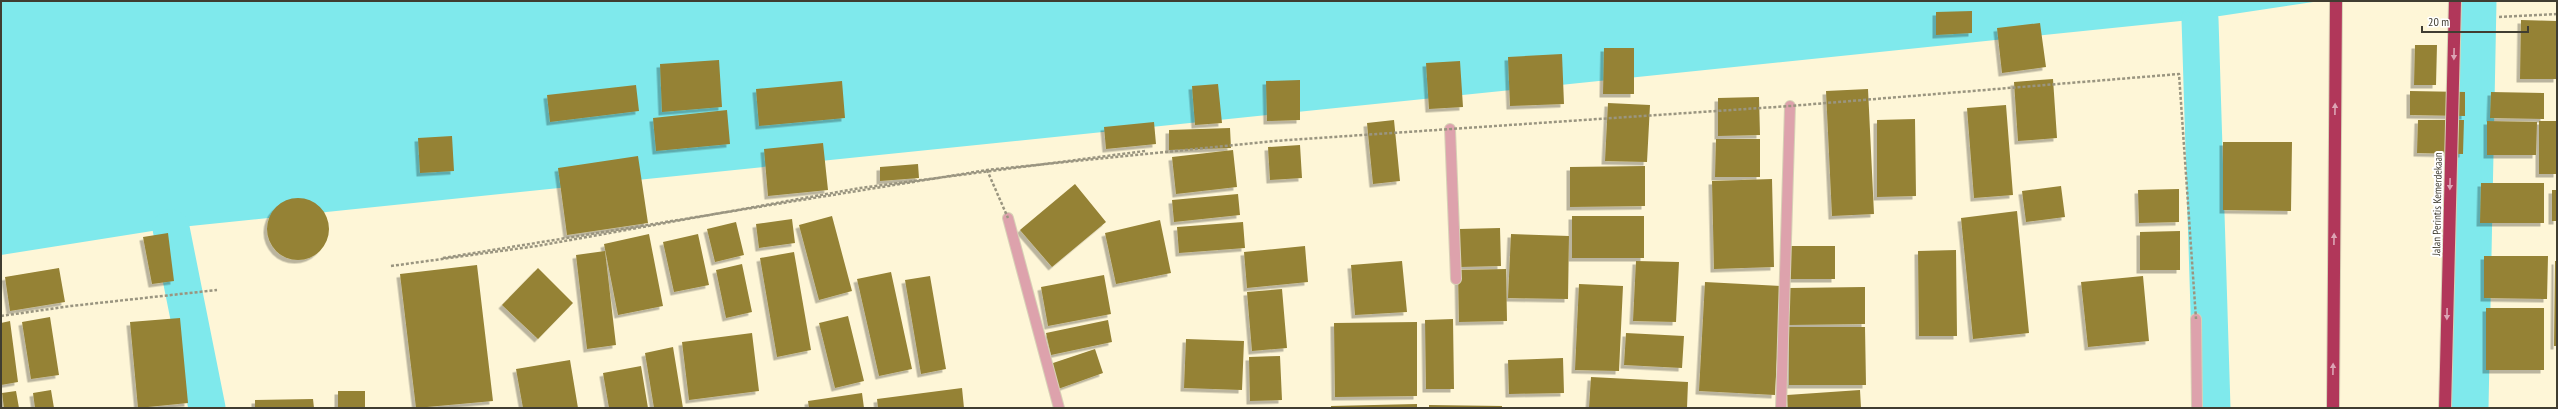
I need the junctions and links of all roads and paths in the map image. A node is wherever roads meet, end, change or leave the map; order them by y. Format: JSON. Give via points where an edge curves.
{"nodes":[{"id":1,"x":2336,"y":1,"type":"edge"},
{"id":2,"x":2455,"y":1,"type":"edge"},
{"id":3,"x":2557,"y":14,"type":"edge"},
{"id":4,"x":2499,"y":17,"type":"dead end"},
{"id":5,"x":1790,"y":106,"type":"junction"},
{"id":6,"x":1450,"y":129,"type":"junction"},
{"id":7,"x":1145,"y":151,"type":"dead end"},
{"id":8,"x":986,"y":170,"type":"junction"},
{"id":9,"x":1008,"y":218,"type":"joint"},
{"id":10,"x":443,"y":258,"type":"dead end"},
{"id":11,"x":391,"y":266,"type":"dead end"},
{"id":12,"x":1456,"y":279,"type":"dead end"},
{"id":13,"x":217,"y":290,"type":"dead end"},
{"id":14,"x":1,"y":316,"type":"edge"},
{"id":15,"x":2196,"y":319,"type":"joint"},
{"id":16,"x":1059,"y":408,"type":"edge"},
{"id":17,"x":1781,"y":408,"type":"edge"},
{"id":18,"x":2197,"y":408,"type":"edge"},
{"id":19,"x":2333,"y":408,"type":"edge"},
{"id":20,"x":2444,"y":408,"type":"edge"}],
"edges":[{"from":19,"to":1,"type":"highway","one_way":true},
{"from":2,"to":20,"type":"highway","name":"Jalan Perintis Kemerdekaan","one_way":true},
{"from":3,"to":4,"type":"path"},
{"from":5,"to":6,"type":"path","bridge":true},
{"from":5,"to":15,"type":"path","bridge":true,"via":[[2180,74]]},
{"from":5,"to":17,"type":"street"},
{"from":6,"to":8,"type":"path","bridge":true,"via":[[1274,141]]},
{"from":6,"to":12,"type":"street"},
{"from":7,"to":11,"type":"path","via":[[860,188],[537,246]]},
{"from":8,"to":9,"type":"path","bridge":true},
{"from":8,"to":10,"type":"path","bridge":true},
{"from":9,"to":16,"type":"street"},
{"from":13,"to":14,"type":"path"},
{"from":15,"to":18,"type":"street"}]}
